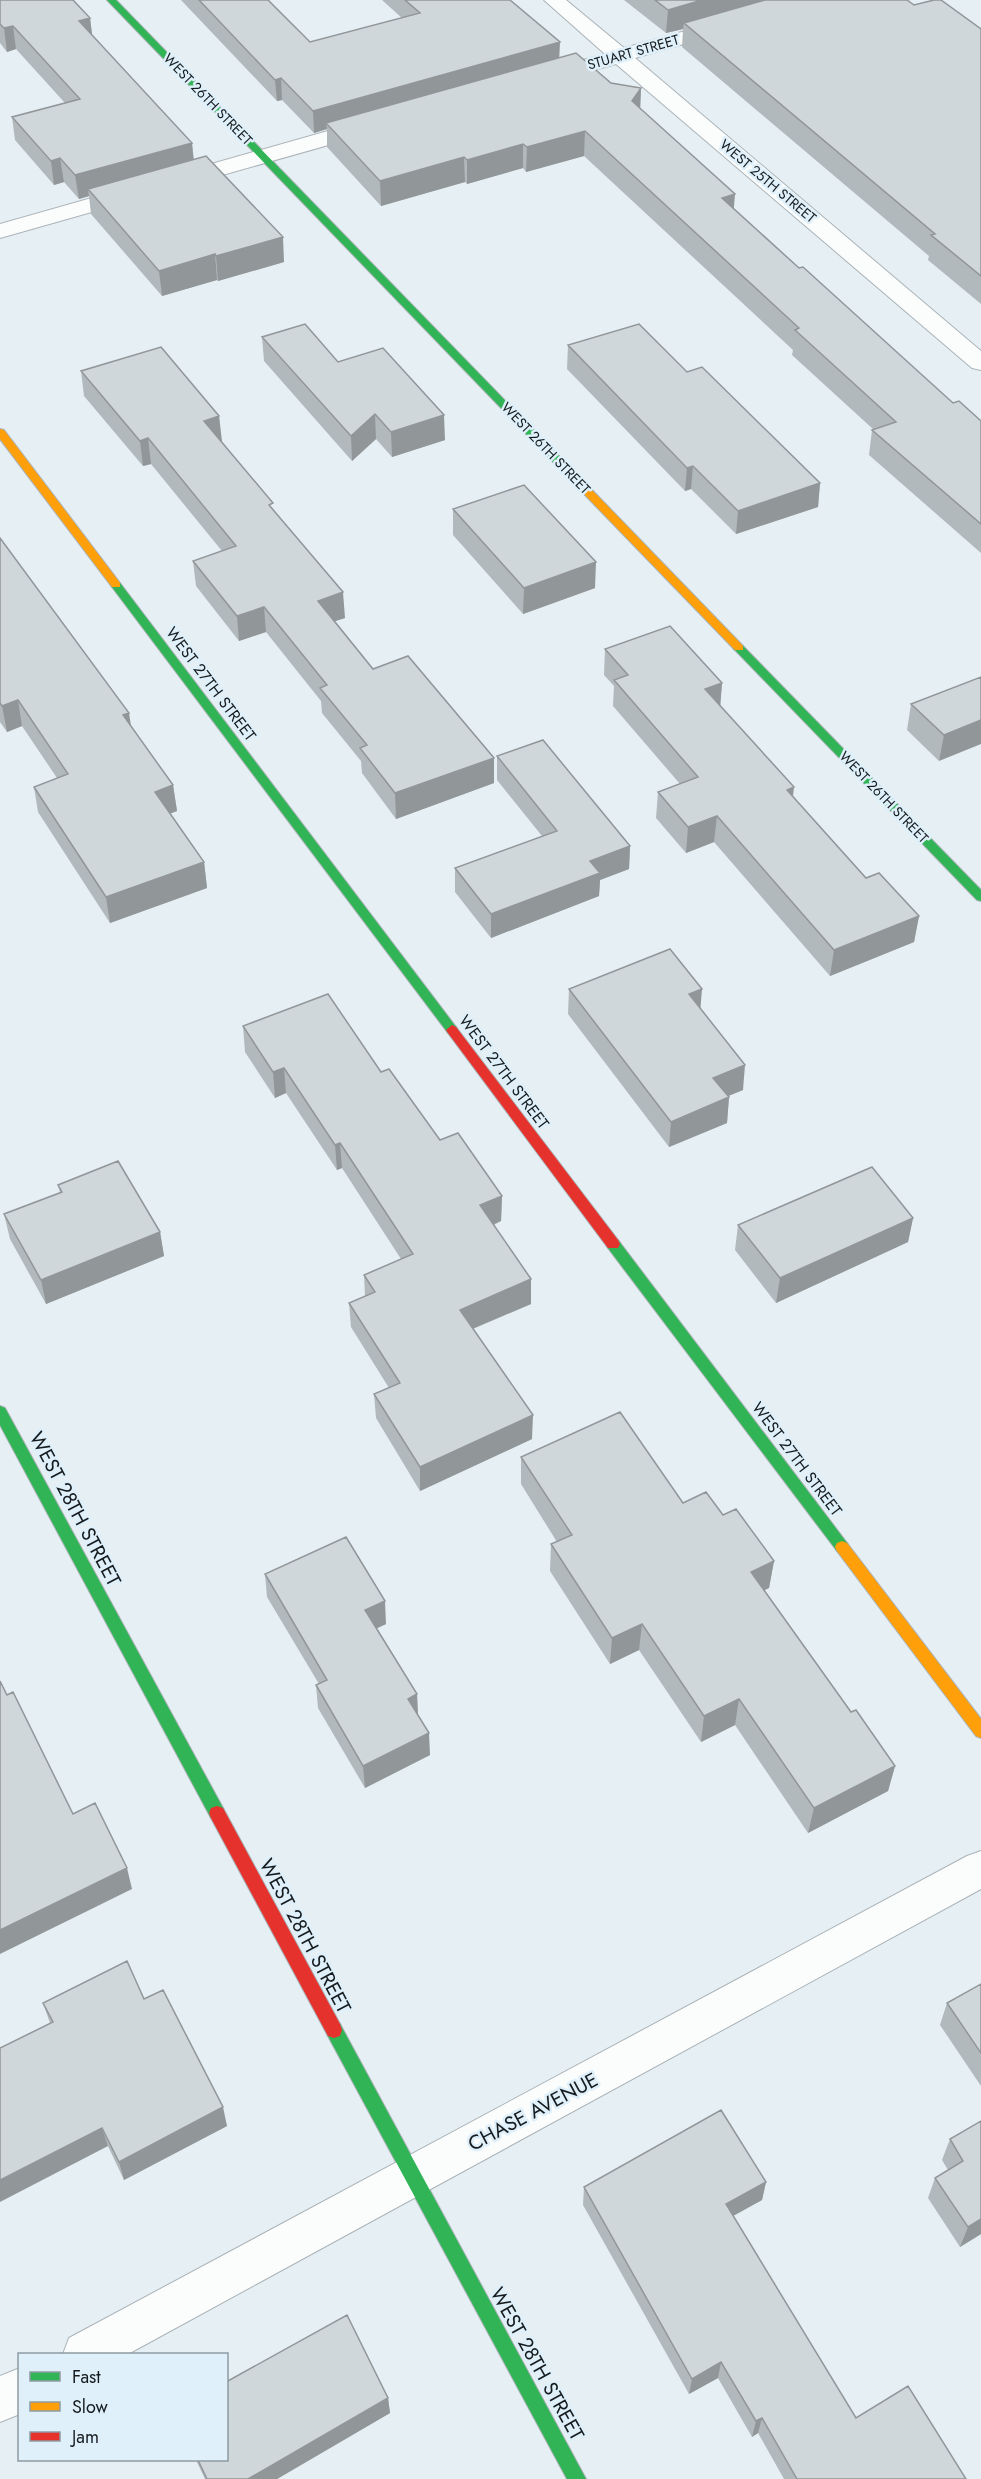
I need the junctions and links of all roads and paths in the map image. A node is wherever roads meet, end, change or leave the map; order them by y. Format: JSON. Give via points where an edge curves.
{"nodes":[{"id":1,"x":111,"y":0,"type":"edge"},
{"id":2,"x":554,"y":0,"type":"edge"},
{"id":3,"x":740,"y":22,"type":"edge"},
{"id":4,"x":619,"y":56,"type":"junction"},
{"id":5,"x":529,"y":81,"type":"edge"},
{"id":6,"x":394,"y":119,"type":"edge"},
{"id":7,"x":263,"y":156,"type":"junction"},
{"id":8,"x":0,"y":231,"type":"edge"},
{"id":9,"x":981,"y":363,"type":"edge"},
{"id":10,"x":0,"y":432,"type":"edge"},
{"id":11,"x":981,"y":897,"type":"edge"},
{"id":12,"x":0,"y":1412,"type":"edge"},
{"id":13,"x":981,"y":1731,"type":"edge"},
{"id":14,"x":981,"y":1869,"type":"edge"},
{"id":15,"x":413,"y":2177,"type":"junction"},
{"id":16,"x":89,"y":2353,"type":"edge"},
{"id":17,"x":18,"y":2391,"type":"edge"},
{"id":18,"x":0,"y":2400,"type":"edge"},
{"id":19,"x":577,"y":2479,"type":"edge"}],
"edges":[{"from":1,"to":7,"type":"street","name":"WEST 26TH STREET"},
{"from":2,"to":4,"type":"street","name":"WEST 25TH STREET"},
{"from":3,"to":4,"type":"street","name":"STUART STREET"},
{"from":4,"to":5,"type":"street","name":"STUART STREET"},
{"from":4,"to":9,"type":"street","name":"WEST 25TH STREET"},
{"from":6,"to":7,"type":"street"},
{"from":7,"to":8,"type":"street"},
{"from":7,"to":11,"type":"street","name":"WEST 26TH STREET"},
{"from":10,"to":13,"type":"street","name":"WEST 27TH STREET"},
{"from":12,"to":15,"type":"street","name":"WEST 28TH STREET"},
{"from":14,"to":15,"type":"street","name":"CHASE AVENUE"},
{"from":15,"to":16,"type":"street","name":"CHASE AVENUE"},
{"from":15,"to":19,"type":"street","name":"WEST 28TH STREET"},
{"from":17,"to":18,"type":"street"}]}
